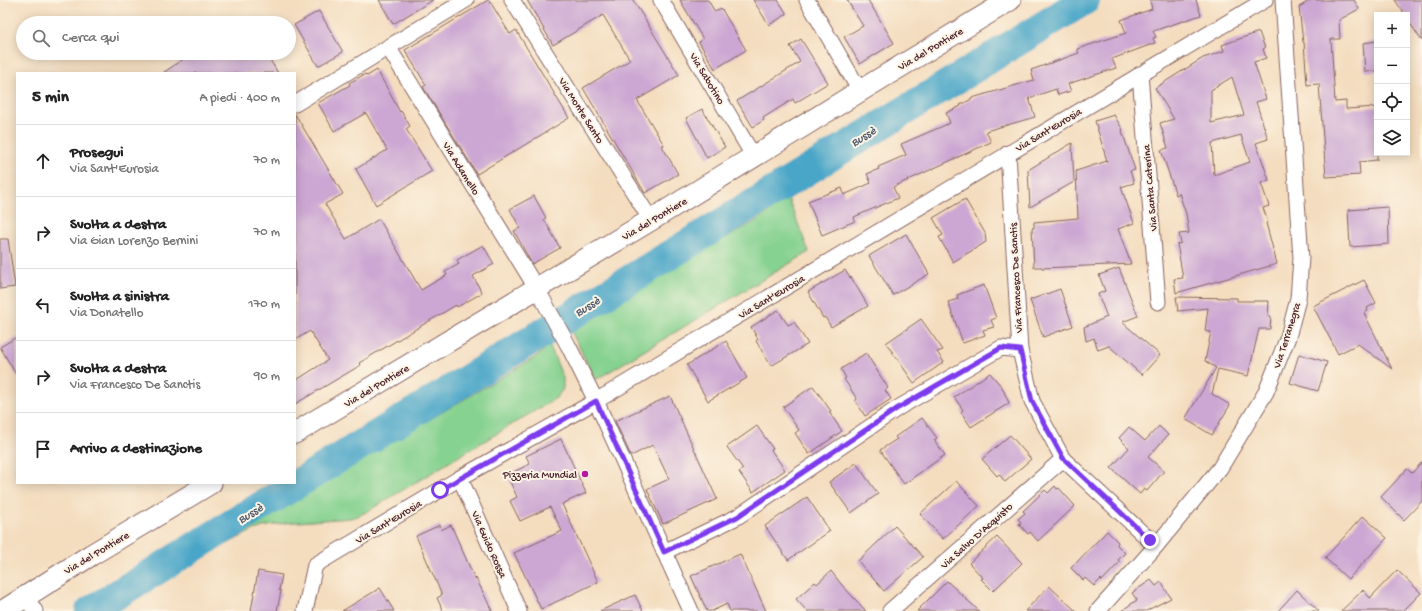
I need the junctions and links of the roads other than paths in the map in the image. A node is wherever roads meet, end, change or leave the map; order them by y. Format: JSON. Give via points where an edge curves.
{"nodes":[{"id":1,"x":466,"y":0,"type":"edge"},
{"id":2,"x":512,"y":0,"type":"edge"},
{"id":3,"x":661,"y":0,"type":"edge"},
{"id":4,"x":807,"y":0,"type":"edge"},
{"id":5,"x":1010,"y":0,"type":"edge"},
{"id":6,"x":1265,"y":0,"type":"edge"},
{"id":7,"x":1283,"y":0,"type":"edge"},
{"id":8,"x":388,"y":47,"type":"junction"},
{"id":9,"x":1140,"y":74,"type":"junction"},
{"id":10,"x":860,"y":91,"type":"junction"},
{"id":11,"x":296,"y":103,"type":"edge"},
{"id":12,"x":1008,"y":153,"type":"junction"},
{"id":13,"x":754,"y":157,"type":"junction"},
{"id":14,"x":651,"y":220,"type":"junction"},
{"id":15,"x":539,"y":293,"type":"junction"},
{"id":16,"x":1158,"y":302,"type":"dead end"},
{"id":17,"x":1020,"y":350,"type":"junction"},
{"id":18,"x":596,"y":401,"type":"junction"},
{"id":19,"x":296,"y":432,"type":"edge"},
{"id":20,"x":1063,"y":458,"type":"junction"},
{"id":21,"x":460,"y":478,"type":"junction"},
{"id":22,"x":211,"y":484,"type":"edge"},
{"id":23,"x":1156,"y":546,"type":"junction"},
{"id":24,"x":664,"y":552,"type":"junction"},
{"id":25,"x":31,"y":605,"type":"edge"},
{"id":26,"x":2,"y":611,"type":"edge"},
{"id":27,"x":305,"y":611,"type":"edge"},
{"id":28,"x":520,"y":611,"type":"edge"},
{"id":29,"x":691,"y":611,"type":"edge"},
{"id":30,"x":890,"y":611,"type":"edge"},
{"id":31,"x":1098,"y":611,"type":"edge"}],
"edges":[{"from":1,"to":8,"type":"street"},
{"from":2,"to":14,"type":"street","name":"Via Monte Santo"},
{"from":3,"to":13,"type":"street","name":"Via Sabotino"},
{"from":4,"to":10,"type":"street"},
{"from":5,"to":10,"type":"main road","name":"Via del Pontiere"},
{"from":6,"to":9,"type":"street","name":"Via Sant'Eurosia"},
{"from":7,"to":23,"type":"street","name":"Via Terranegra","via":[[1301,258],[1298,300],[1288,337],[1266,392],[1220,468]]},
{"from":8,"to":11,"type":"street"},
{"from":8,"to":15,"type":"street","name":"Via Adamello"},
{"from":9,"to":12,"type":"street","name":"Via Sant'Eurosia"},
{"from":9,"to":16,"type":"street","name":"Via Santa Caterina"},
{"from":10,"to":13,"type":"main road","name":"Via del Pontiere"},
{"from":12,"to":17,"type":"street","name":"Via Francesco De Sanctis"},
{"from":12,"to":18,"type":"street","name":"Via Sant'Eurosia"},
{"from":13,"to":14,"type":"main road","name":"Via del Pontiere"},
{"from":14,"to":15,"type":"main road","name":"Via del Pontiere"},
{"from":15,"to":18,"type":"street","name":"Via Adamello"},
{"from":15,"to":19,"type":"main road","name":"Via del Pontiere"},
{"from":17,"to":20,"type":"street","name":"Via Francesco De Sanctis","via":[[1032,401]]},
{"from":17,"to":24,"type":"street","via":[[1001,348],[898,408],[737,517]]},
{"from":18,"to":21,"type":"street","name":"Via Sant'Eurosia"},
{"from":18,"to":24,"type":"street","name":"Via Adamello"},
{"from":20,"to":23,"type":"street","name":"Via Francesco De Sanctis"},
{"from":20,"to":30,"type":"street","name":"Via Salvo D'Acquisto"},
{"from":21,"to":27,"type":"street","name":"Via Sant'Eurosia","via":[[315,565]]},
{"from":21,"to":28,"type":"street","name":"Via Guido Rossa"},
{"from":22,"to":25,"type":"main road","name":"Via del Pontiere"},
{"from":23,"to":31,"type":"street","name":"Via Terranegra"},
{"from":24,"to":29,"type":"street","name":"Via Adamello"},
{"from":25,"to":26,"type":"main road","name":"Via del Pontiere"}]}
